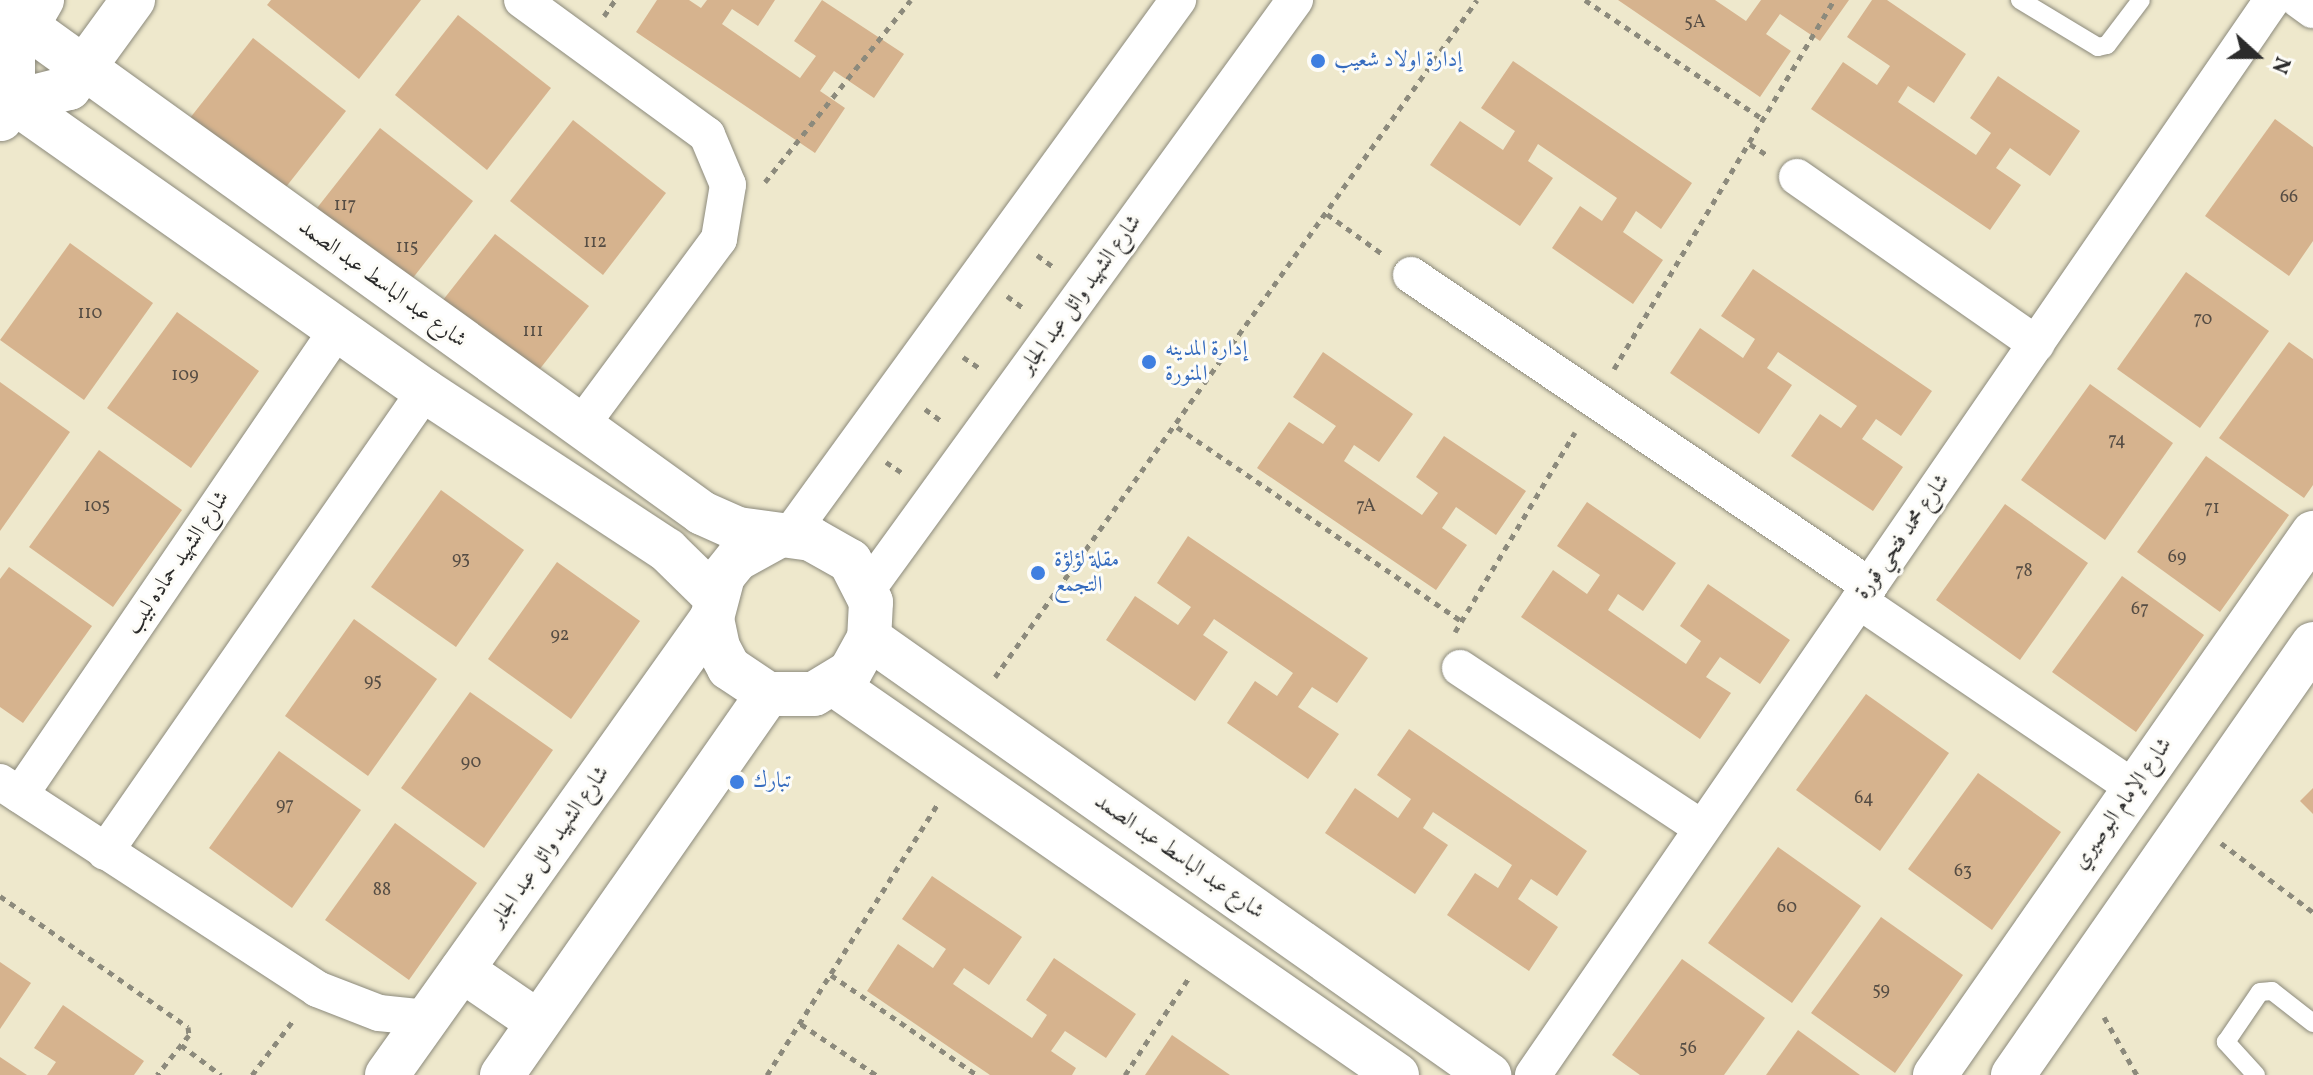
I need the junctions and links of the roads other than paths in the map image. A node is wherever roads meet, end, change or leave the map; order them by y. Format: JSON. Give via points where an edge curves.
{"nodes":[{"id":1,"x":133,"y":0,"type":"edge"},
{"id":2,"x":522,"y":0,"type":"edge"},
{"id":3,"x":1178,"y":0,"type":"edge"},
{"id":4,"x":1295,"y":0,"type":"edge"},
{"id":5,"x":2020,"y":0,"type":"edge"},
{"id":6,"x":2141,"y":0,"type":"edge"},
{"id":7,"x":2272,"y":0,"type":"edge"},
{"id":8,"x":2299,"y":0,"type":"edge"},
{"id":9,"x":22,"y":10,"type":"edge"},
{"id":10,"x":2313,"y":10,"type":"edge"},
{"id":11,"x":86,"y":68,"type":"junction"},
{"id":12,"x":4,"y":105,"type":"edge"},
{"id":13,"x":1797,"y":177,"type":"dead end"},
{"id":14,"x":1411,"y":275,"type":"road end"},
{"id":15,"x":337,"y":330,"type":"junction"},
{"id":16,"x":2036,"y":344,"type":"junction"},
{"id":17,"x":425,"y":391,"type":"junction"},
{"id":18,"x":579,"y":428,"type":"junction"},
{"id":19,"x":2313,"y":533,"type":"edge"},
{"id":20,"x":782,"y":537,"type":"junction"},
{"id":21,"x":867,"y":590,"type":"junction"},
{"id":22,"x":1864,"y":593,"type":"junction"},
{"id":23,"x":713,"y":607,"type":"junction"},
{"id":24,"x":869,"y":638,"type":"junction"},
{"id":25,"x":2313,"y":644,"type":"edge"},
{"id":26,"x":1460,"y":668,"type":"dead end"},
{"id":27,"x":835,"y":685,"type":"junction"},
{"id":28,"x":768,"y":694,"type":"junction"},
{"id":29,"x":2134,"y":788,"type":"junction"},
{"id":30,"x":10,"y":789,"type":"edge"},
{"id":31,"x":1702,"y":828,"type":"junction"},
{"id":32,"x":105,"y":852,"type":"junction"},
{"id":33,"x":462,"y":970,"type":"junction"},
{"id":34,"x":427,"y":1018,"type":"junction"},
{"id":35,"x":538,"y":1022,"type":"junction"},
{"id":36,"x":2313,"y":1023,"type":"edge"},
{"id":37,"x":387,"y":1075,"type":"edge"},
{"id":38,"x":502,"y":1075,"type":"edge"},
{"id":39,"x":1397,"y":1075,"type":"edge"},
{"id":40,"x":1489,"y":1075,"type":"edge"},
{"id":41,"x":1533,"y":1075,"type":"edge"},
{"id":42,"x":1935,"y":1075,"type":"edge"},
{"id":43,"x":2013,"y":1075,"type":"edge"},
{"id":44,"x":2256,"y":1075,"type":"edge"}],
"edges":[{"from":1,"to":11,"type":"street"},
{"from":2,"to":18,"type":"street","via":[[707,135],[728,185],[719,239]]},
{"from":3,"to":20,"type":"street"},
{"from":4,"to":21,"type":"street","name":"شارع الشهيد وائل عبد الجابر"},
{"from":5,"to":6,"type":"lane","via":[[2098,47],[2107,45]]},
{"from":7,"to":16,"type":"street","name":"شارع محمد فتحي قورة"},
{"from":8,"to":10,"type":"street"},
{"from":9,"to":11,"type":"street","name":"شارع عبد الباسط عبد الصمد"},
{"from":9,"to":12,"type":"street"},
{"from":11,"to":12,"type":"street","via":[[69,88]]},
{"from":11,"to":18,"type":"street","name":"شارع عبد الباسط عبد الصمد"},
{"from":12,"to":15,"type":"street"},
{"from":13,"to":16,"type":"street"},
{"from":14,"to":22,"type":"street"},
{"from":15,"to":17,"type":"street"},
{"from":15,"to":30,"type":"street","name":"شارع الشهيد حماده لبيب"},
{"from":16,"to":22,"type":"street","name":"شارع محمد فتحي قورة"},
{"from":17,"to":23,"type":"street","via":[[667,550]]},
{"from":17,"to":32,"type":"street"},
{"from":18,"to":20,"type":"street","name":"شارع عبد الباسط عبد الصمد","via":[[702,513]]},
{"from":19,"to":29,"type":"street","name":"شارع الإمام البوصيري"},
{"from":20,"to":21,"type":"street","via":[[832,547],[850,561]]},
{"from":20,"to":23,"type":"street","via":[[737,559]]},
{"from":21,"to":24,"type":"street"},
{"from":22,"to":29,"type":"street"},
{"from":22,"to":31,"type":"street","name":"شارع محمد فتحي قورة"},
{"from":23,"to":28,"type":"street","via":[[718,647],[729,668]]},
{"from":23,"to":33,"type":"street","name":"شارع الشهيد وائل عبد الجابر"},
{"from":24,"to":27,"type":"street","via":[[850,672]]},
{"from":24,"to":40,"type":"street","name":"شارع عبد الباسط عبد الصمد"},
{"from":25,"to":43,"type":"street"},
{"from":26,"to":31,"type":"street"},
{"from":27,"to":28,"type":"street","via":[[791,697]]},
{"from":27,"to":39,"type":"street"},
{"from":28,"to":35,"type":"street"},
{"from":29,"to":42,"type":"street","name":"شارع الإمام البوصيري"},
{"from":30,"to":32,"type":"street"},
{"from":31,"to":41,"type":"street","name":"شارع محمد فتحي قورة"},
{"from":32,"to":34,"type":"street","via":[[317,989],[379,1013]]},
{"from":33,"to":34,"type":"street","name":"شارع الشهيد وائل عبد الجابر"},
{"from":33,"to":35,"type":"street"},
{"from":34,"to":37,"type":"street","name":"شارع الشهيد وائل عبد الجابر"},
{"from":35,"to":38,"type":"street"},
{"from":36,"to":44,"type":"lane","via":[[2272,991],[2260,992],[2226,1042]]}]}
